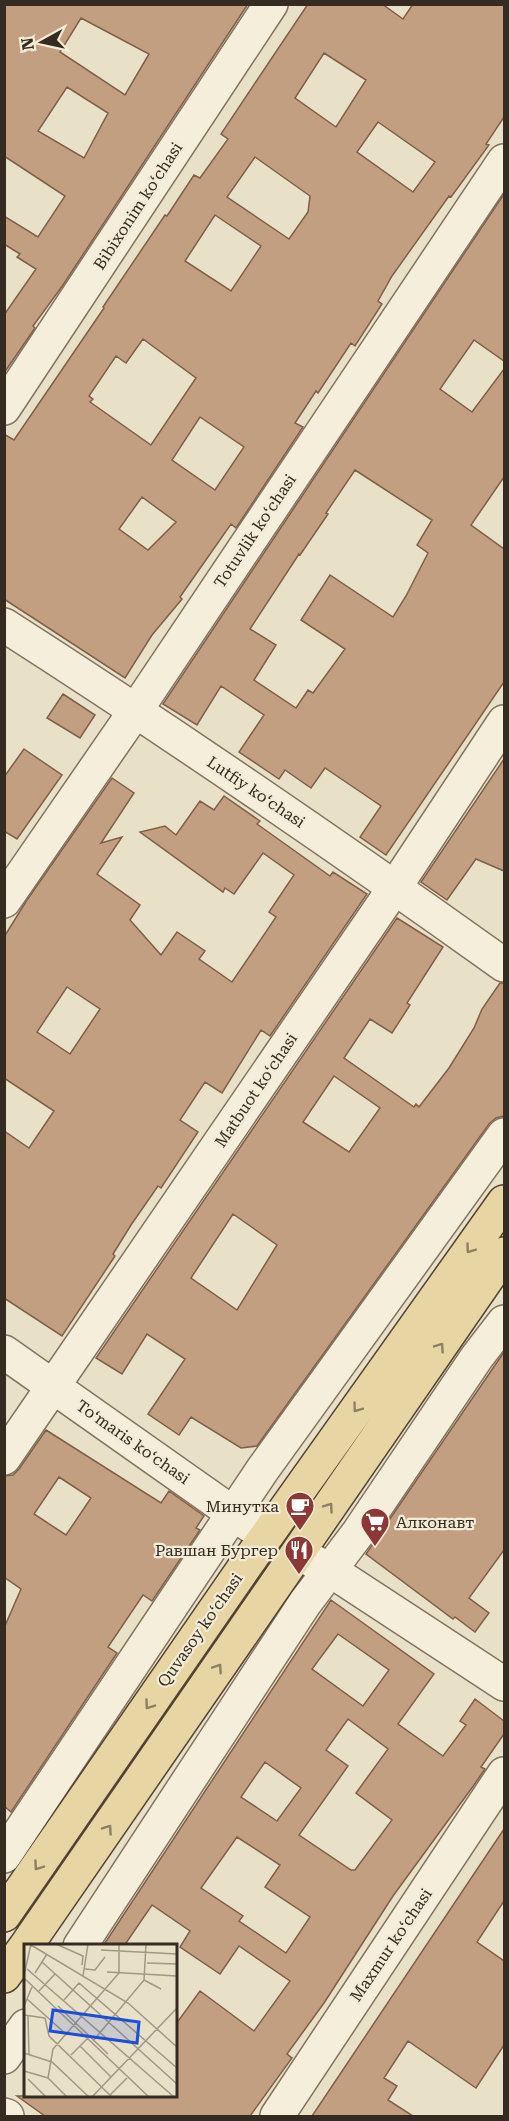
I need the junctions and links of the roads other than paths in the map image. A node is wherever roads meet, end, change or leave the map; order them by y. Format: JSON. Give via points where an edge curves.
{"nodes":[{"id":1,"x":271,"y":4,"type":"edge"},
{"id":2,"x":504,"y":161,"type":"edge"},
{"id":3,"x":4,"y":408,"type":"edge"},
{"id":4,"x":4,"y":625,"type":"edge"},
{"id":5,"x":136,"y":710,"type":"junction"},
{"id":6,"x":504,"y":722,"type":"edge"},
{"id":7,"x":395,"y":887,"type":"junction"},
{"id":8,"x":4,"y":901,"type":"edge"},
{"id":9,"x":504,"y":965,"type":"edge"},
{"id":10,"x":504,"y":1135,"type":"edge"},
{"id":11,"x":504,"y":1202,"type":"edge"},
{"id":12,"x":504,"y":1254,"type":"edge"},
{"id":13,"x":504,"y":1322,"type":"edge"},
{"id":14,"x":4,"y":1352,"type":"edge"},
{"id":15,"x":53,"y":1386,"type":"junction"},
{"id":16,"x":4,"y":1458,"type":"edge"},
{"id":17,"x":234,"y":1514,"type":"junction"},
{"id":18,"x":265,"y":1537,"type":"junction"},
{"id":19,"x":297,"y":1553,"type":"junction"},
{"id":20,"x":330,"y":1570,"type":"junction"},
{"id":21,"x":504,"y":1684,"type":"edge"},
{"id":22,"x":504,"y":1774,"type":"edge"},
{"id":23,"x":4,"y":1856,"type":"edge"},
{"id":24,"x":4,"y":1915,"type":"edge"},
{"id":25,"x":27,"y":1944,"type":"edge"},
{"id":26,"x":81,"y":1944,"type":"edge"},
{"id":27,"x":24,"y":1949,"type":"edge"},
{"id":28,"x":4,"y":1976,"type":"edge"},
{"id":29,"x":24,"y":2029,"type":"edge"},
{"id":30,"x":4,"y":2057,"type":"edge"},
{"id":31,"x":278,"y":2116,"type":"edge"}],
"edges":[{"from":1,"to":3,"type":"street","name":"Bibixonim koʻchasi"},
{"from":2,"to":5,"type":"street","name":"Totuvlik koʻchasi"},
{"from":4,"to":5,"type":"street","name":"Lutfiy koʻchasi"},
{"from":5,"to":7,"type":"street","name":"Lutfiy koʻchasi"},
{"from":5,"to":8,"type":"street","name":"Totuvlik koʻchasi"},
{"from":6,"to":7,"type":"street","name":"Matbuot koʻchasi"},
{"from":7,"to":9,"type":"street","name":"Lutfiy koʻchasi"},
{"from":7,"to":15,"type":"street","name":"Matbuot koʻchasi"},
{"from":10,"to":17,"type":"street"},
{"from":11,"to":18,"type":"main road","name":"Quvasoy koʻchasi","one_way":true},
{"from":19,"to":12,"type":"main road","one_way":true},
{"from":13,"to":20,"type":"street"},
{"from":14,"to":15,"type":"street","name":"Toʻmaris koʻchasi"},
{"from":15,"to":16,"type":"street","name":"Matbuot koʻchasi"},
{"from":15,"to":17,"type":"street","name":"Toʻmaris koʻchasi"},
{"from":17,"to":18,"type":"street","name":"Toʻmaris koʻchasi"},
{"from":17,"to":23,"type":"street"},
{"from":18,"to":19,"type":"street","name":"Toʻmaris koʻchasi"},
{"from":18,"to":24,"type":"main road","name":"Quvasoy koʻchasi","one_way":true},
{"from":19,"to":20,"type":"street","name":"Toʻmaris koʻchasi"},
{"from":25,"to":19,"type":"main road","one_way":true},
{"from":20,"to":21,"type":"street","name":"Toʻmaris koʻchasi"},
{"from":20,"to":26,"type":"street"},
{"from":22,"to":31,"type":"street","name":"Maxmur koʻchasi"},
{"from":27,"to":28,"type":"main road"},
{"from":29,"to":30,"type":"street"}]}
